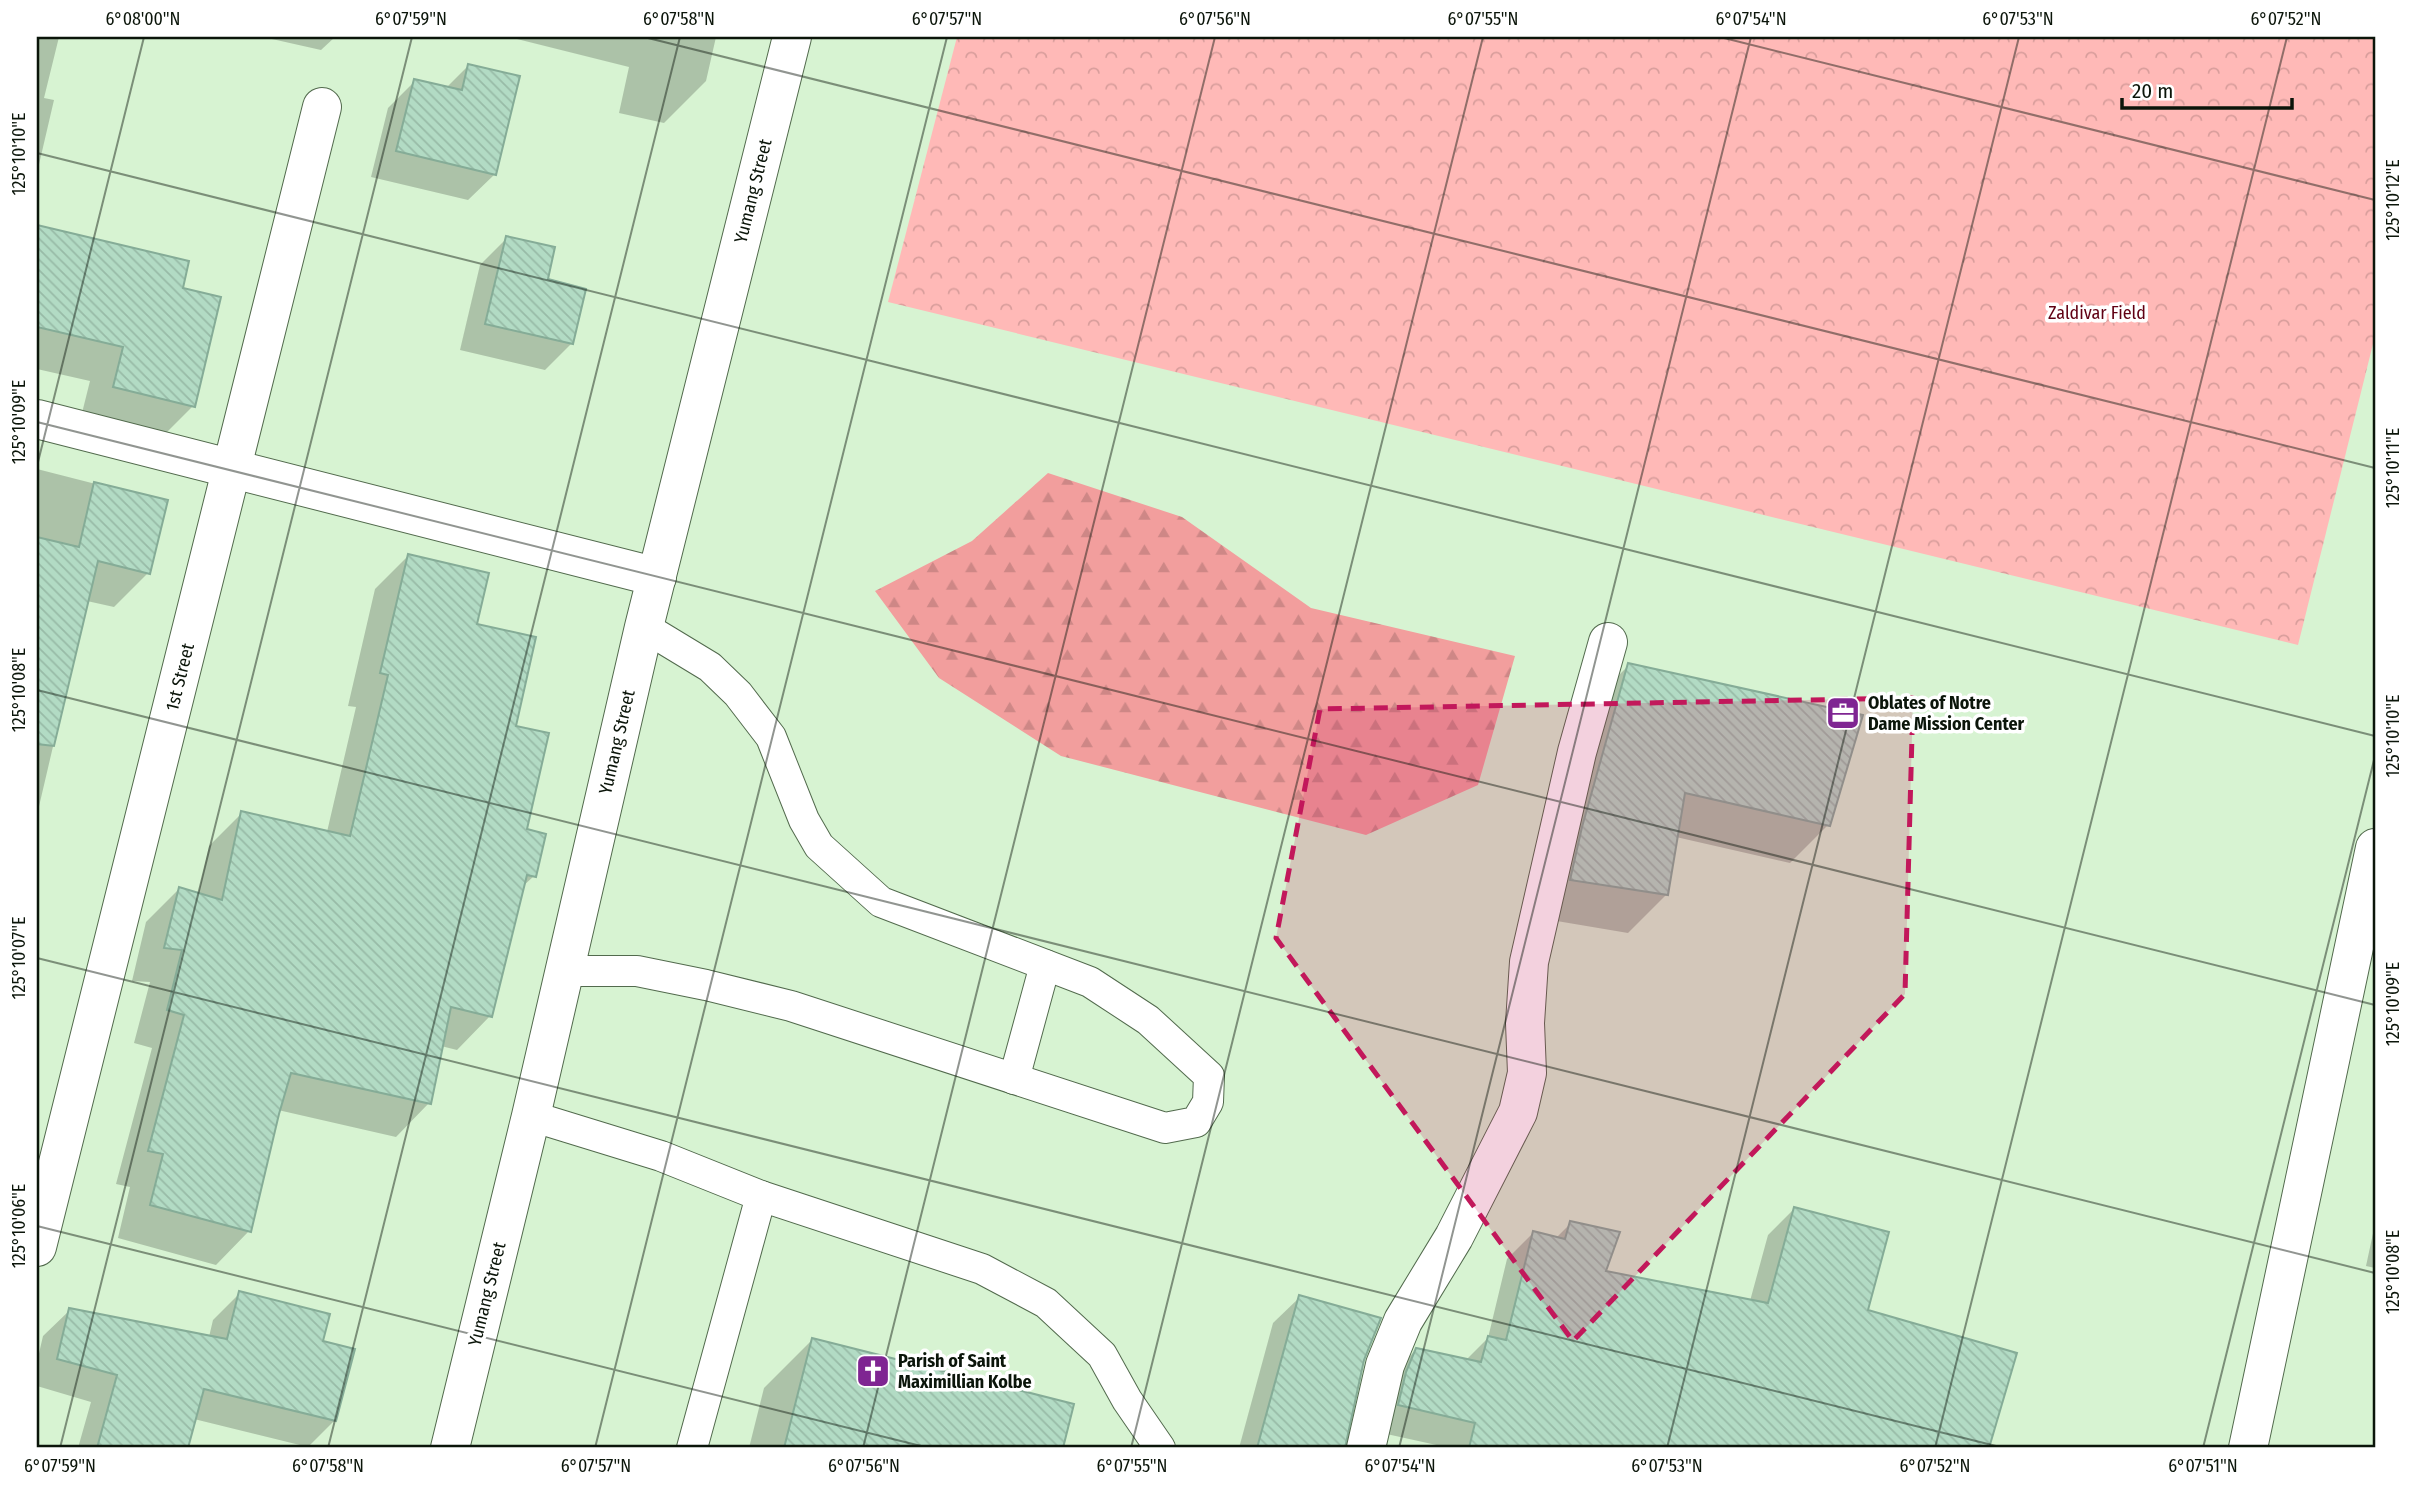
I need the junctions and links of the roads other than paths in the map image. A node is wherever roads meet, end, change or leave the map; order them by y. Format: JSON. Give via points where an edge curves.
{"nodes":[{"id":1,"x":792,"y":37,"type":"edge"},
{"id":2,"x":322,"y":107,"type":"dead end"},
{"id":3,"x":37,"y":419,"type":"edge"},
{"id":4,"x":232,"y":468,"type":"junction"},
{"id":5,"x":657,"y":577,"type":"junction"},
{"id":6,"x":644,"y":627,"type":"junction"},
{"id":7,"x":1608,"y":642,"type":"dead end"},
{"id":8,"x":2375,"y":848,"type":"edge"},
{"id":9,"x":1045,"y":965,"type":"junction"},
{"id":10,"x":564,"y":971,"type":"junction"},
{"id":11,"x":1014,"y":1079,"type":"junction"},
{"id":12,"x":531,"y":1116,"type":"junction"},
{"id":13,"x":761,"y":1196,"type":"junction"},
{"id":14,"x":37,"y":1247,"type":"edge"},
{"id":15,"x":450,"y":1448,"type":"edge"},
{"id":16,"x":692,"y":1448,"type":"edge"},
{"id":17,"x":1160,"y":1448,"type":"edge"},
{"id":18,"x":1366,"y":1448,"type":"edge"},
{"id":19,"x":2248,"y":1448,"type":"edge"}],
"edges":[{"from":1,"to":5,"type":"street","name":"Yumang Street"},
{"from":2,"to":4,"type":"street","name":"1st Street"},
{"from":3,"to":4,"type":"street"},
{"from":4,"to":5,"type":"street"},
{"from":4,"to":14,"type":"street","name":"1st Street"},
{"from":5,"to":6,"type":"street","name":"Yumang Street"},
{"from":6,"to":9,"type":"lane","via":[[710,667],[738,694],[771,737],[819,846],[881,902]]},
{"from":6,"to":10,"type":"street","name":"Yumang Street"},
{"from":7,"to":18,"type":"street","via":[[1577,752],[1529,962],[1527,1073],[1518,1112],[1454,1237],[1403,1321],[1385,1365]]},
{"from":8,"to":19,"type":"street"},
{"from":9,"to":11,"type":"lane"},
{"from":9,"to":11,"type":"lane","via":[[1090,982],[1148,1020],[1209,1076],[1208,1102],[1196,1122],[1165,1128]]},
{"from":10,"to":11,"type":"lane","via":[[637,971],[706,985],[791,1006]]},
{"from":10,"to":12,"type":"street","name":"Yumang Street"},
{"from":12,"to":13,"type":"lane","via":[[661,1156]]},
{"from":12,"to":15,"type":"street","name":"Yumang Street"},
{"from":13,"to":16,"type":"lane"},
{"from":13,"to":17,"type":"lane","via":[[982,1269],[1046,1303],[1102,1355]]}]}
